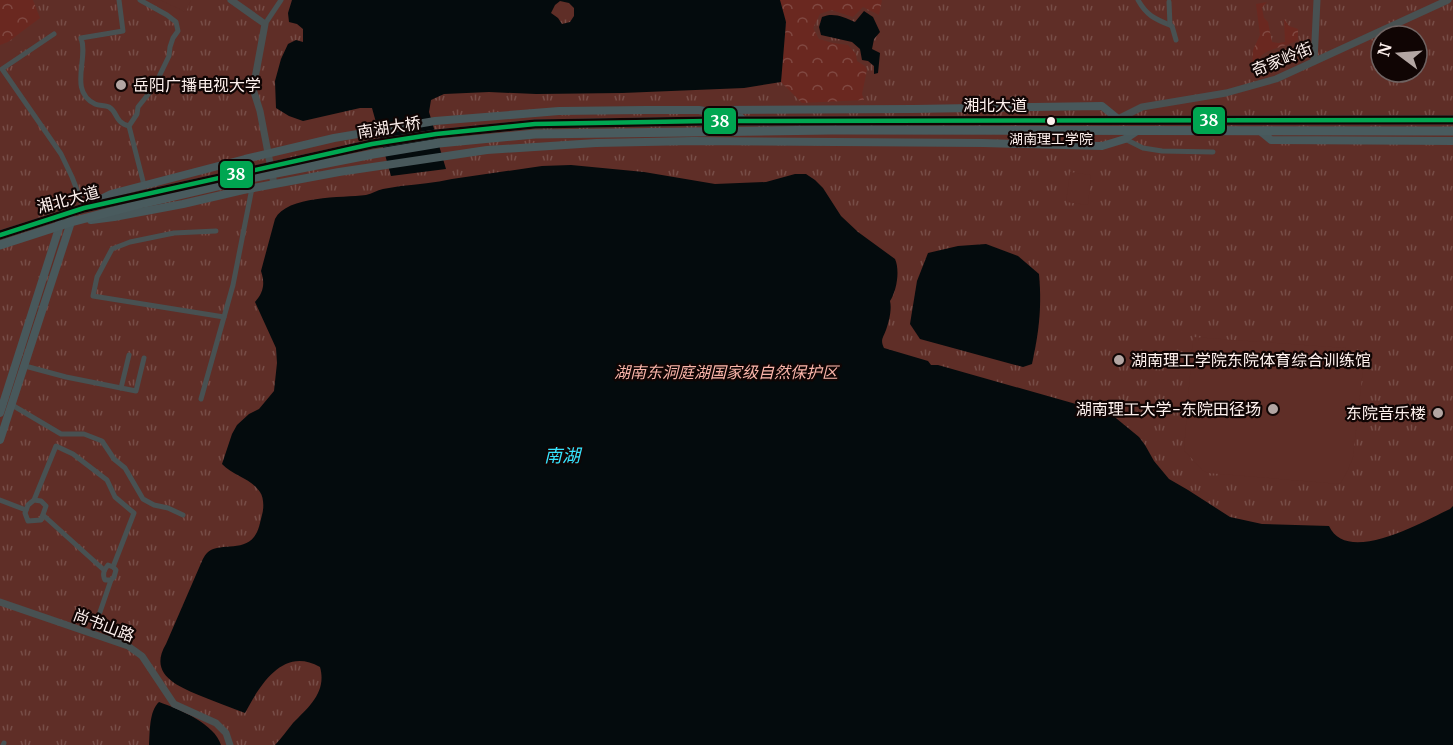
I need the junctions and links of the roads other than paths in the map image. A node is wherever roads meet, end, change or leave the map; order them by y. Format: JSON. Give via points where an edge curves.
{"nodes":[{"id":1,"x":118,"y":0,"type":"edge"},
{"id":2,"x":140,"y":0,"type":"edge"},
{"id":3,"x":231,"y":0,"type":"edge"},
{"id":4,"x":281,"y":0,"type":"edge"},
{"id":5,"x":1138,"y":0,"type":"edge"},
{"id":6,"x":1317,"y":0,"type":"edge"},
{"id":7,"x":1448,"y":0,"type":"edge"},
{"id":8,"x":1169,"y":2,"type":"dead end"},
{"id":9,"x":265,"y":24,"type":"junction"},
{"id":10,"x":1170,"y":25,"type":"junction"},
{"id":11,"x":54,"y":33,"type":"dead end"},
{"id":12,"x":1176,"y":40,"type":"dead end"},
{"id":13,"x":1314,"y":61,"type":"junction"},
{"id":14,"x":699,"y":110,"type":"junction"},
{"id":15,"x":759,"y":110,"type":"junction"},
{"id":16,"x":729,"y":116,"type":"junction"},
{"id":17,"x":1118,"y":119,"type":"junction"},
{"id":18,"x":1453,"y":120,"type":"edge"},
{"id":19,"x":707,"y":121,"type":"junction"},
{"id":20,"x":753,"y":121,"type":"junction"},
{"id":21,"x":644,"y":122,"type":"joint"},
{"id":22,"x":129,"y":126,"type":"junction"},
{"id":23,"x":1105,"y":131,"type":"junction"},
{"id":24,"x":1137,"y":131,"type":"junction"},
{"id":25,"x":1260,"y":131,"type":"junction"},
{"id":26,"x":1453,"y":131,"type":"edge"},
{"id":27,"x":705,"y":136,"type":"junction"},
{"id":28,"x":739,"y":136,"type":"junction"},
{"id":29,"x":642,"y":137,"type":"junction"},
{"id":30,"x":1125,"y":139,"type":"junction"},
{"id":31,"x":1453,"y":141,"type":"edge"},
{"id":32,"x":1214,"y":152,"type":"dead end"},
{"id":33,"x":267,"y":153,"type":"junction"},
{"id":34,"x":245,"y":159,"type":"junction"},
{"id":35,"x":274,"y":184,"type":"junction"},
{"id":36,"x":252,"y":188,"type":"junction"},
{"id":37,"x":144,"y":194,"type":"junction"},
{"id":38,"x":84,"y":208,"type":"junction"},
{"id":39,"x":70,"y":217,"type":"junction"},
{"id":40,"x":59,"y":220,"type":"junction"},
{"id":41,"x":216,"y":231,"type":"dead end"},
{"id":42,"x":0,"y":235,"type":"edge"},
{"id":43,"x":0,"y":245,"type":"edge"},
{"id":44,"x":224,"y":317,"type":"junction"},
{"id":45,"x":129,"y":355,"type":"dead end"},
{"id":46,"x":144,"y":358,"type":"dead end"},
{"id":47,"x":25,"y":366,"type":"junction"},
{"id":48,"x":121,"y":388,"type":"junction"},
{"id":49,"x":201,"y":399,"type":"dead end"},
{"id":50,"x":5,"y":402,"type":"edge"},
{"id":51,"x":0,"y":413,"type":"edge"},
{"id":52,"x":0,"y":440,"type":"edge"},
{"id":53,"x":0,"y":500,"type":"edge"},
{"id":54,"x":34,"y":500,"type":"junction"},
{"id":55,"x":26,"y":510,"type":"junction"},
{"id":56,"x":43,"y":515,"type":"junction"},
{"id":57,"x":183,"y":515,"type":"dead end"},
{"id":58,"x":113,"y":567,"type":"junction"},
{"id":59,"x":104,"y":570,"type":"junction"},
{"id":60,"x":111,"y":580,"type":"junction"},
{"id":61,"x":0,"y":602,"type":"edge"},
{"id":62,"x":100,"y":612,"type":"dead end"},
{"id":63,"x":230,"y":745,"type":"edge"}],
"edges":[{"from":1,"to":22,"type":"street","via":[[123,31],[81,38],[81,87],[94,104],[109,107],[122,124]]},
{"from":2,"to":22,"type":"street","via":[[176,22],[178,31],[154,87]]},
{"from":3,"to":9,"type":"street"},
{"from":4,"to":9,"type":"street"},
{"from":5,"to":10,"type":"street","via":[[1154,19]]},
{"from":6,"to":13,"type":"street"},
{"from":7,"to":13,"type":"street","name":"奇家岭街"},
{"from":8,"to":10,"type":"street"},
{"from":9,"to":33,"type":"street","via":[[253,89]]},
{"from":10,"to":12,"type":"street"},
{"from":11,"to":38,"type":"street","via":[[2,69],[61,154]]},
{"from":13,"to":17,"type":"street","name":"奇家岭街","via":[[1250,87],[1142,107]]},
{"from":14,"to":15,"type":"main road"},
{"from":14,"to":16,"type":"main road"},
{"from":14,"to":33,"type":"main road","via":[[559,111],[435,121]]},
{"from":15,"to":16,"type":"main road"},
{"from":15,"to":17,"type":"main road","via":[[1102,106]]},
{"from":16,"to":19,"type":"main road"},
{"from":16,"to":20,"type":"main road"},
{"from":17,"to":18,"type":"highway","name":"湘北大道"},
{"from":17,"to":20,"type":"highway","name":"湘北大道"},
{"from":19,"to":20,"type":"highway","name":"湘北大道"},
{"from":19,"to":21,"type":"highway","name":"湘北大道"},
{"from":21,"to":37,"type":"highway","name":"南湖大桥","via":[[535,124],[436,134],[372,144]]},
{"from":22,"to":37,"type":"street"},
{"from":23,"to":24,"type":"highway","name":"湘北大道"},
{"from":23,"to":28,"type":"highway","name":"湘北大道","via":[[832,130]]},
{"from":23,"to":30,"type":"main road"},
{"from":24,"to":25,"type":"highway","name":"湘北大道"},
{"from":24,"to":30,"type":"main road"},
{"from":25,"to":26,"type":"highway","name":"湘北大道"},
{"from":25,"to":31,"type":"main road","via":[[1271,140]]},
{"from":27,"to":28,"type":"main road"},
{"from":27,"to":28,"type":"highway","name":"湘北大道"},
{"from":27,"to":29,"type":"highway","name":"湘北大道"},
{"from":28,"to":30,"type":"main road","via":[[1102,146]]},
{"from":29,"to":35,"type":"main road","via":[[488,150]]},
{"from":29,"to":37,"type":"highway","name":"南湖大桥","via":[[535,134],[439,143]]},
{"from":30,"to":32,"type":"street","via":[[1143,148],[1162,151]]},
{"from":33,"to":34,"type":"main road"},
{"from":33,"to":35,"type":"street"},
{"from":34,"to":36,"type":"main road","via":[[259,171]]},
{"from":34,"to":37,"type":"main road"},
{"from":35,"to":36,"type":"main road"},
{"from":36,"to":39,"type":"main road","via":[[114,217]]},
{"from":36,"to":44,"type":"street"},
{"from":37,"to":38,"type":"highway","name":"湘北大道"},
{"from":37,"to":39,"type":"highway","name":"湘北大道"},
{"from":38,"to":39,"type":"highway","name":"湘北大道"},
{"from":39,"to":40,"type":"highway","name":"湘北大道"},
{"from":39,"to":47,"type":"main road"},
{"from":40,"to":42,"type":"highway","name":"湘北大道"},
{"from":40,"to":43,"type":"highway","name":"湘北大道"},
{"from":40,"to":50,"type":"main road"},
{"from":41,"to":44,"type":"street","via":[[174,233],[112,249],[97,277],[93,296]]},
{"from":44,"to":49,"type":"street"},
{"from":45,"to":48,"type":"street"},
{"from":46,"to":48,"type":"street","via":[[135,391]]},
{"from":47,"to":48,"type":"street"},
{"from":47,"to":50,"type":"main road"},
{"from":50,"to":51,"type":"main road"},
{"from":50,"to":52,"type":"main road"},
{"from":50,"to":57,"type":"street","via":[[61,434],[102,441],[125,468],[143,499]]},
{"from":53,"to":55,"type":"street"},
{"from":54,"to":55,"type":"street"},
{"from":54,"to":56,"type":"street","via":[[46,506]]},
{"from":54,"to":58,"type":"street","via":[[56,446],[107,480],[115,496],[134,513]]},
{"from":55,"to":56,"type":"street","via":[[28,520],[41,520]]},
{"from":56,"to":59,"type":"street"},
{"from":58,"to":59,"type":"street","via":[[108,565]]},
{"from":58,"to":60,"type":"street","via":[[116,570]]},
{"from":59,"to":60,"type":"street","via":[[105,580]]},
{"from":60,"to":62,"type":"street"},
{"from":61,"to":63,"type":"street","name":"尚书山路","via":[[128,646],[142,656],[174,704],[216,723],[226,733]]}]}
